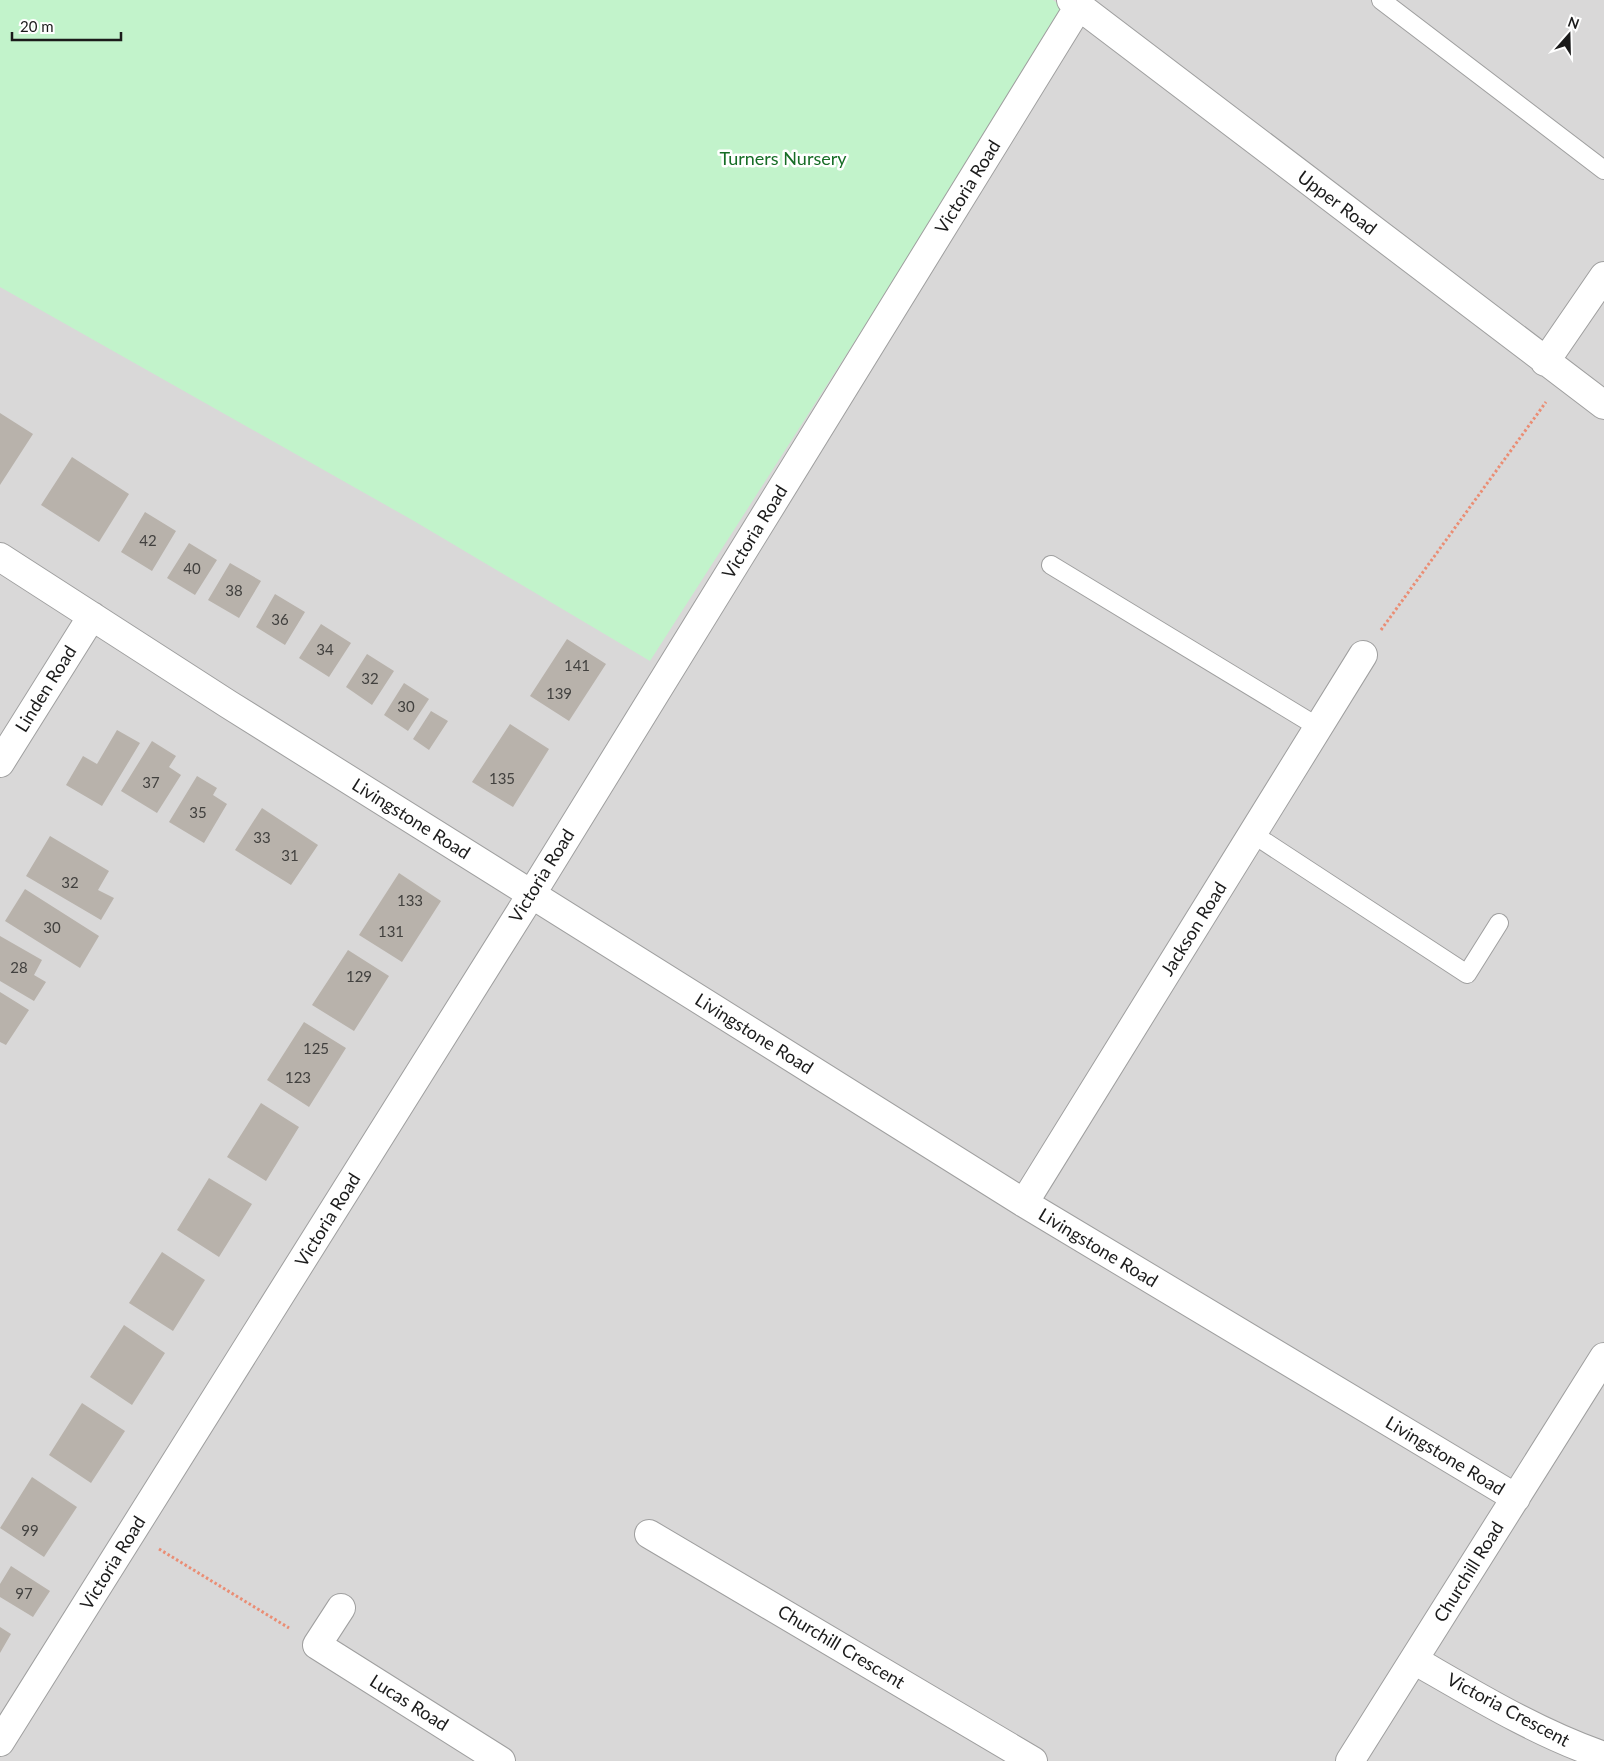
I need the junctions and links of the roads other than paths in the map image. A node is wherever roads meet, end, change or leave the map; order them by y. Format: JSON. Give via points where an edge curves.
{"nodes":[{"id":1,"x":1381,"y":0,"type":"edge"},
{"id":2,"x":1075,"y":3,"type":"edge"},
{"id":3,"x":1604,"y":170,"type":"edge"},
{"id":4,"x":1604,"y":276,"type":"edge"},
{"id":5,"x":1555,"y":369,"type":"junction"},
{"id":6,"x":1604,"y":405,"type":"edge"},
{"id":7,"x":0,"y":558,"type":"edge"},
{"id":8,"x":1051,"y":564,"type":"dead end"},
{"id":9,"x":92,"y":616,"type":"junction"},
{"id":10,"x":1363,"y":655,"type":"road end"},
{"id":11,"x":1318,"y":728,"type":"junction"},
{"id":12,"x":0,"y":763,"type":"edge"},
{"id":13,"x":1253,"y":834,"type":"junction"},
{"id":14,"x":531,"y":895,"type":"junction"},
{"id":15,"x":1499,"y":924,"type":"dead end"},
{"id":16,"x":1024,"y":1203,"type":"junction"},
{"id":17,"x":1604,"y":1357,"type":"edge"},
{"id":18,"x":1516,"y":1498,"type":"junction"},
{"id":19,"x":650,"y":1534,"type":"dead end"},
{"id":20,"x":341,"y":1608,"type":"dead end"},
{"id":21,"x":1414,"y":1660,"type":"junction"},
{"id":22,"x":0,"y":1742,"type":"edge"},
{"id":23,"x":1604,"y":1756,"type":"edge"},
{"id":24,"x":501,"y":1761,"type":"edge"},
{"id":25,"x":1033,"y":1761,"type":"edge"},
{"id":26,"x":1350,"y":1761,"type":"edge"}],
"edges":[{"from":1,"to":3,"type":"lane"},
{"from":2,"to":5,"type":"street","name":"Upper Road"},
{"from":2,"to":14,"type":"street","name":"Victoria Road"},
{"from":4,"to":5,"type":"street"},
{"from":5,"to":6,"type":"street","name":"Upper Road"},
{"from":7,"to":9,"type":"street","name":"Livingstone Road"},
{"from":8,"to":11,"type":"lane"},
{"from":9,"to":12,"type":"street","name":"Linden Road"},
{"from":9,"to":14,"type":"street","name":"Livingstone Road"},
{"from":10,"to":11,"type":"street","name":"Jackson Road"},
{"from":11,"to":13,"type":"street","name":"Jackson Road"},
{"from":13,"to":15,"type":"lane","via":[[1468,974]]},
{"from":13,"to":16,"type":"street","name":"Jackson Road"},
{"from":14,"to":16,"type":"street","name":"Livingstone Road"},
{"from":14,"to":22,"type":"street","name":"Victoria Road"},
{"from":16,"to":18,"type":"street","name":"Livingstone Road"},
{"from":17,"to":18,"type":"street","name":"Churchill Road"},
{"from":18,"to":21,"type":"street","name":"Churchill Road"},
{"from":19,"to":25,"type":"street","name":"Churchill Crescent"},
{"from":20,"to":24,"type":"street","name":"Lucas Road","via":[[317,1645]]},
{"from":21,"to":23,"type":"street","name":"Victoria Crescent","via":[[1514,1716]]},
{"from":21,"to":26,"type":"street","name":"Churchill Road"}]}
